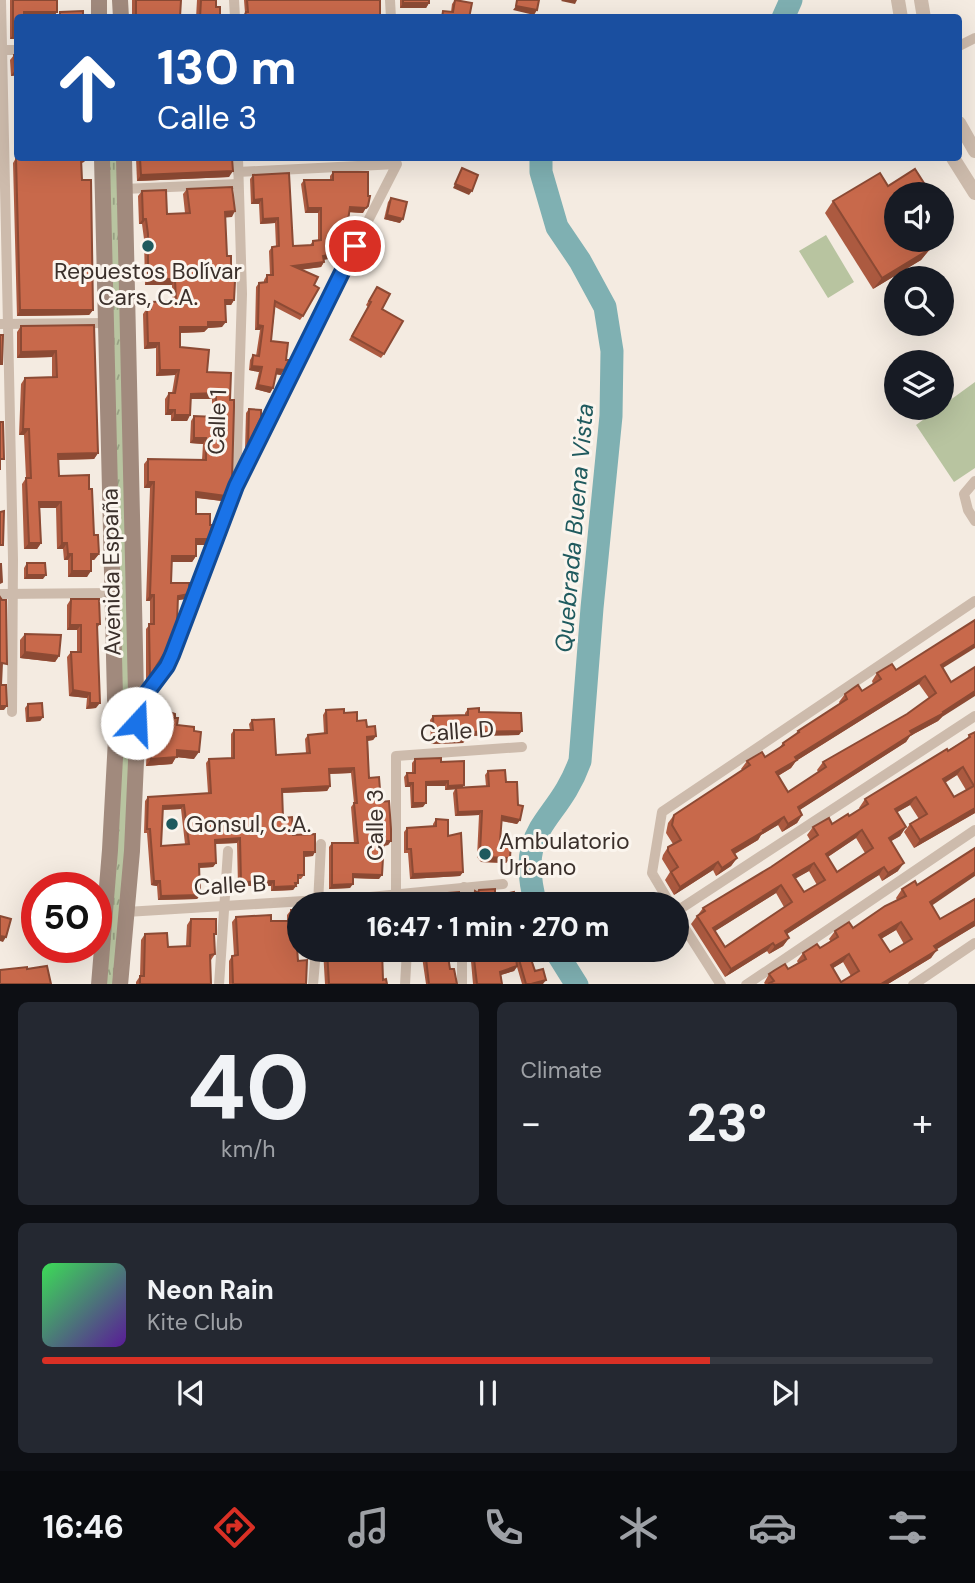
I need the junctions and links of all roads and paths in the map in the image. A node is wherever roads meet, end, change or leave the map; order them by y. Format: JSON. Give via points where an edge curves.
{"nodes":[{"id":1,"x":1,"y":0,"type":"edge"},
{"id":2,"x":1,"y":50,"type":"edge"},
{"id":3,"x":962,"y":128,"type":"edge"},
{"id":4,"x":975,"y":151,"type":"edge"},
{"id":5,"x":102,"y":161,"type":"edge"},
{"id":6,"x":124,"y":161,"type":"edge"},
{"id":7,"x":238,"y":161,"type":"edge"},
{"id":8,"x":955,"y":161,"type":"edge"},
{"id":9,"x":238,"y":178,"type":"junction"},
{"id":10,"x":124,"y":189,"type":"junction"},
{"id":11,"x":975,"y":193,"type":"edge"},
{"id":12,"x":106,"y":323,"type":"junction"},
{"id":13,"x":4,"y":324,"type":"edge"},
{"id":14,"x":975,"y":481,"type":"edge"},
{"id":15,"x":236,"y":486,"type":"junction"},
{"id":16,"x":975,"y":521,"type":"edge"},
{"id":17,"x":113,"y":593,"type":"junction"},
{"id":18,"x":0,"y":594,"type":"edge"},
{"id":19,"x":13,"y":594,"type":"junction"},
{"id":20,"x":975,"y":601,"type":"edge"},
{"id":21,"x":137,"y":706,"type":"junction"},
{"id":22,"x":12,"y":712,"type":"dead end"},
{"id":23,"x":975,"y":716,"type":"edge"},
{"id":24,"x":522,"y":747,"type":"dead end"},
{"id":25,"x":396,"y":756,"type":"joint"},
{"id":26,"x":975,"y":830,"type":"edge"},
{"id":27,"x":321,"y":844,"type":"dead end"},
{"id":28,"x":228,"y":852,"type":"dead end"},
{"id":29,"x":502,"y":884,"type":"dead end"},
{"id":30,"x":464,"y":887,"type":"junction"},
{"id":31,"x":319,"y":892,"type":"edge"},
{"id":32,"x":396,"y":892,"type":"edge"},
{"id":33,"x":419,"y":892,"type":"edge"},
{"id":34,"x":464,"y":892,"type":"edge"},
{"id":35,"x":663,"y":892,"type":"edge"},
{"id":36,"x":287,"y":903,"type":"edge"},
{"id":37,"x":689,"y":905,"type":"edge"},
{"id":38,"x":225,"y":906,"type":"junction"},
{"id":39,"x":127,"y":912,"type":"junction"},
{"id":40,"x":689,"y":933,"type":"edge"},
{"id":41,"x":975,"y":943,"type":"edge"},
{"id":42,"x":315,"y":962,"type":"edge"},
{"id":43,"x":406,"y":962,"type":"edge"},
{"id":44,"x":462,"y":962,"type":"edge"},
{"id":45,"x":99,"y":984,"type":"edge"},
{"id":46,"x":120,"y":984,"type":"edge"},
{"id":47,"x":219,"y":984,"type":"edge"},
{"id":48,"x":313,"y":984,"type":"edge"},
{"id":49,"x":405,"y":984,"type":"edge"},
{"id":50,"x":462,"y":984,"type":"edge"},
{"id":51,"x":720,"y":984,"type":"edge"},
{"id":52,"x":747,"y":984,"type":"edge"},
{"id":53,"x":914,"y":984,"type":"edge"}],
"edges":[{"from":1,"to":2,"type":"street"},
{"from":2,"to":13,"type":"street"},
{"from":3,"to":4,"type":"street"},
{"from":5,"to":12,"type":"main road","name":"Avenida España"},
{"from":6,"to":10,"type":"main road","name":"Avenida España"},
{"from":7,"to":9,"type":"street","name":"Calle 1"},
{"from":8,"to":11,"type":"street"},
{"from":9,"to":10,"type":"street"},
{"from":9,"to":15,"type":"street","name":"Calle 1","via":[[242,294]]},
{"from":9,"to":15,"type":"street","via":[[397,164]]},
{"from":10,"to":21,"type":"main road","name":"Avenida España"},
{"from":12,"to":13,"type":"street"},
{"from":12,"to":17,"type":"main road","name":"Avenida España"},
{"from":13,"to":19,"type":"street"},
{"from":14,"to":16,"type":"street","via":[[964,494]]},
{"from":15,"to":21,"type":"street","name":"Calle 1","via":[[172,655]]},
{"from":17,"to":19,"type":"street"},
{"from":17,"to":45,"type":"main road","name":"Avenida España","via":[[116,756]]},
{"from":18,"to":19,"type":"street"},
{"from":19,"to":22,"type":"street"},
{"from":20,"to":35,"type":"street","via":[[662,812],[652,873]]},
{"from":21,"to":39,"type":"main road","name":"Avenida España"},
{"from":23,"to":37,"type":"street"},
{"from":24,"to":25,"type":"street","name":"Calle D"},
{"from":25,"to":32,"type":"street","name":"Calle 3"},
{"from":26,"to":52,"type":"street"},
{"from":27,"to":31,"type":"street"},
{"from":28,"to":38,"type":"street"},
{"from":29,"to":30,"type":"street","name":"Calle B"},
{"from":30,"to":33,"type":"street","name":"Calle B"},
{"from":30,"to":34,"type":"street"},
{"from":36,"to":38,"type":"street","name":"Calle B"},
{"from":38,"to":39,"type":"street","name":"Calle B"},
{"from":38,"to":47,"type":"street"},
{"from":39,"to":46,"type":"main road","name":"Avenida España"},
{"from":40,"to":51,"type":"street"},
{"from":41,"to":53,"type":"street"},
{"from":42,"to":48,"type":"street"},
{"from":43,"to":49,"type":"street"},
{"from":44,"to":50,"type":"street"}]}
